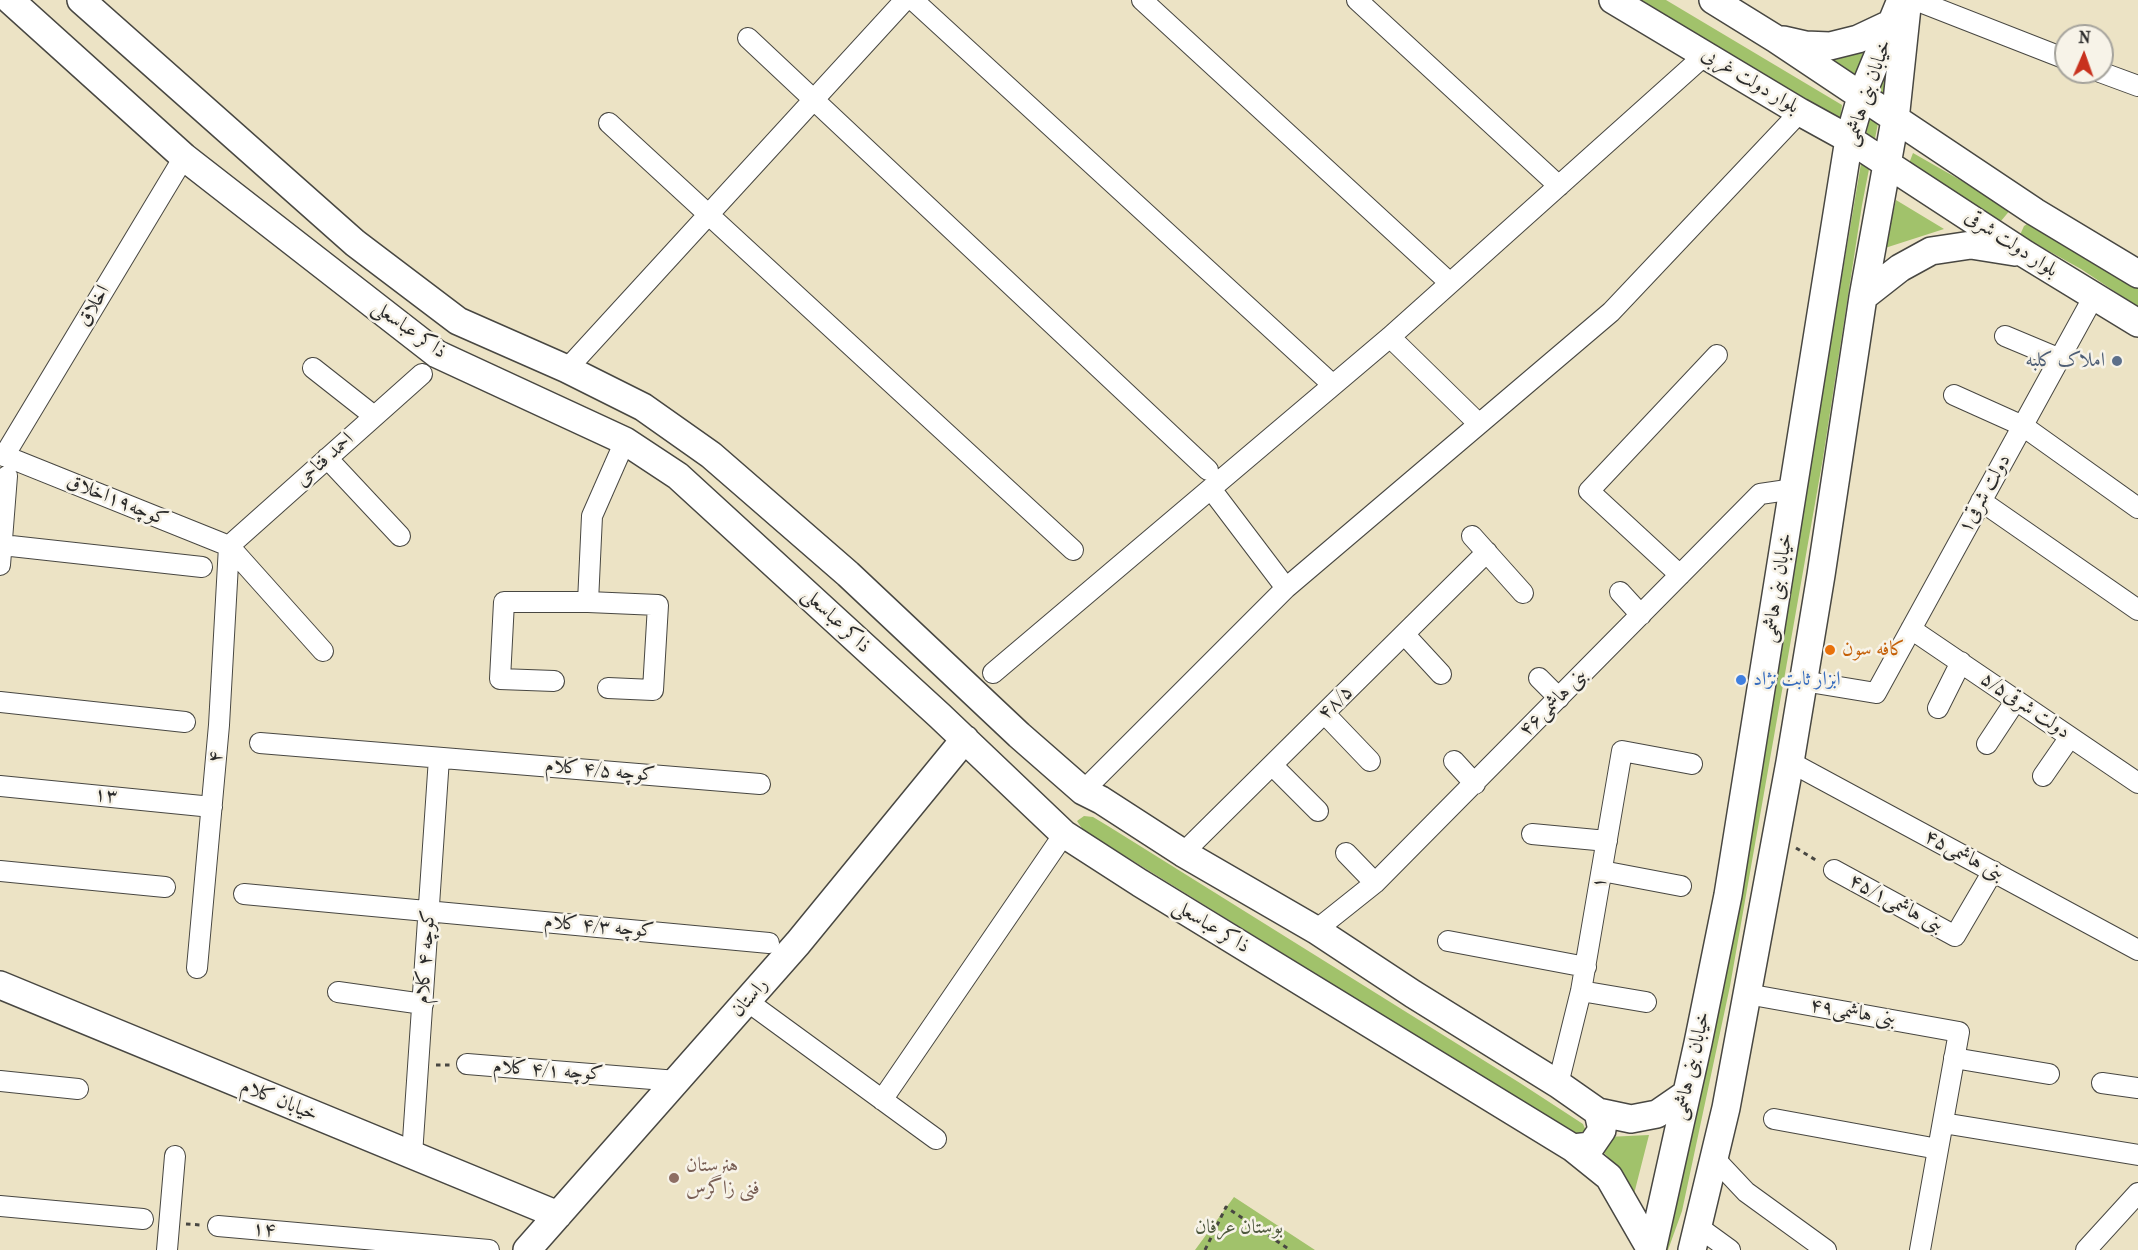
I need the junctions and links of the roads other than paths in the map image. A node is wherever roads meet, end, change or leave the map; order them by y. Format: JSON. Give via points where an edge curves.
{"nodes":[{"id":1,"x":10,"y":0,"type":"edge"},
{"id":2,"x":81,"y":0,"type":"edge"},
{"id":3,"x":905,"y":0,"type":"edge"},
{"id":4,"x":913,"y":0,"type":"edge"},
{"id":5,"x":1142,"y":0,"type":"edge"},
{"id":6,"x":1357,"y":0,"type":"edge"},
{"id":7,"x":1613,"y":0,"type":"edge"},
{"id":8,"x":1713,"y":0,"type":"edge"},
{"id":9,"x":1908,"y":0,"type":"edge"},
{"id":10,"x":1915,"y":0,"type":"edge"},
{"id":11,"x":1897,"y":11,"type":"edge"},
{"id":12,"x":748,"y":38,"type":"dead end"},
{"id":13,"x":1776,"y":39,"type":"junction"},
{"id":14,"x":1706,"y":54,"type":"junction"},
{"id":15,"x":2054,"y":54,"type":"edge"},
{"id":16,"x":2114,"y":77,"type":"edge"},
{"id":17,"x":2138,"y":86,"type":"edge"},
{"id":18,"x":1861,"y":97,"type":"junction"},
{"id":19,"x":813,"y":100,"type":"junction"},
{"id":20,"x":1800,"y":112,"type":"junction"},
{"id":21,"x":1895,"y":120,"type":"junction"},
{"id":22,"x":609,"y":123,"type":"dead end"},
{"id":23,"x":1849,"y":139,"type":"junction"},
{"id":24,"x":183,"y":157,"type":"junction"},
{"id":25,"x":1886,"y":163,"type":"junction"},
{"id":26,"x":1558,"y":186,"type":"junction"},
{"id":27,"x":2035,"y":212,"type":"junction"},
{"id":28,"x":709,"y":214,"type":"junction"},
{"id":29,"x":2025,"y":254,"type":"junction"},
{"id":30,"x":2138,"y":274,"type":"edge"},
{"id":31,"x":1450,"y":283,"type":"junction"},
{"id":32,"x":2094,"y":296,"type":"junction"},
{"id":33,"x":1863,"y":297,"type":"junction"},
{"id":34,"x":2138,"y":323,"type":"edge"},
{"id":35,"x":2005,"y":336,"type":"dead end"},
{"id":36,"x":1389,"y":337,"type":"junction"},
{"id":37,"x":1717,"y":355,"type":"dead end"},
{"id":38,"x":2060,"y":359,"type":"junction"},
{"id":39,"x":312,"y":368,"type":"dead end"},
{"id":40,"x":567,"y":369,"type":"junction"},
{"id":41,"x":422,"y":374,"type":"dead end"},
{"id":42,"x":1333,"y":386,"type":"junction"},
{"id":43,"x":1954,"y":395,"type":"dead end"},
{"id":44,"x":374,"y":416,"type":"junction"},
{"id":45,"x":1479,"y":424,"type":"junction"},
{"id":46,"x":2023,"y":426,"type":"junction"},
{"id":47,"x":625,"y":441,"type":"junction"},
{"id":48,"x":2,"y":455,"type":"edge"},
{"id":49,"x":327,"y":458,"type":"junction"},
{"id":50,"x":7,"y":476,"type":"dead end"},
{"id":51,"x":1209,"y":480,"type":"junction"},
{"id":52,"x":1794,"y":489,"type":"junction"},
{"id":53,"x":1981,"y":501,"type":"junction"},
{"id":54,"x":2138,"y":508,"type":"edge"},
{"id":55,"x":400,"y":536,"type":"dead end"},
{"id":56,"x":1472,"y":536,"type":"dead end"},
{"id":57,"x":1,"y":544,"type":"edge"},
{"id":58,"x":229,"y":546,"type":"junction"},
{"id":59,"x":1073,"y":550,"type":"dead end"},
{"id":60,"x":1486,"y":552,"type":"junction"},
{"id":61,"x":202,"y":567,"type":"dead end"},
{"id":62,"x":848,"y":574,"type":"junction"},
{"id":63,"x":1680,"y":576,"type":"junction"},
{"id":64,"x":1286,"y":588,"type":"junction"},
{"id":65,"x":1620,"y":592,"type":"dead end"},
{"id":66,"x":1523,"y":593,"type":"dead end"},
{"id":67,"x":588,"y":602,"type":"junction"},
{"id":68,"x":819,"y":605,"type":"junction"},
{"id":69,"x":2138,"y":610,"type":"edge"},
{"id":70,"x":1641,"y":615,"type":"junction"},
{"id":71,"x":1911,"y":629,"type":"junction"},
{"id":72,"x":1404,"y":635,"type":"junction"},
{"id":73,"x":323,"y":651,"type":"dead end"},
{"id":74,"x":1960,"y":662,"type":"junction"},
{"id":75,"x":993,"y":673,"type":"dead end"},
{"id":76,"x":1441,"y":674,"type":"dead end"},
{"id":77,"x":1539,"y":678,"type":"dead end"},
{"id":78,"x":554,"y":681,"type":"dead end"},
{"id":79,"x":1803,"y":681,"type":"junction"},
{"id":80,"x":608,"y":688,"type":"dead end"},
{"id":81,"x":1559,"y":698,"type":"junction"},
{"id":82,"x":2016,"y":700,"type":"junction"},
{"id":83,"x":0,"y":702,"type":"edge"},
{"id":84,"x":1938,"y":708,"type":"dead end"},
{"id":85,"x":1325,"y":714,"type":"junction"},
{"id":86,"x":185,"y":722,"type":"dead end"},
{"id":87,"x":2070,"y":737,"type":"junction"},
{"id":88,"x":964,"y":739,"type":"junction"},
{"id":89,"x":260,"y":743,"type":"dead end"},
{"id":90,"x":1987,"y":744,"type":"dead end"},
{"id":91,"x":439,"y":758,"type":"junction"},
{"id":92,"x":1371,"y":761,"type":"dead end"},
{"id":93,"x":1454,"y":761,"type":"dead end"},
{"id":94,"x":1790,"y":762,"type":"junction"},
{"id":95,"x":1692,"y":764,"type":"dead end"},
{"id":96,"x":1272,"y":766,"type":"junction"},
{"id":97,"x":2043,"y":776,"type":"dead end"},
{"id":98,"x":2138,"y":783,"type":"edge"},
{"id":99,"x":760,"y":784,"type":"dead end"},
{"id":100,"x":1475,"y":784,"type":"junction"},
{"id":101,"x":0,"y":786,"type":"edge"},
{"id":102,"x":1083,"y":791,"type":"junction"},
{"id":103,"x":212,"y":807,"type":"junction"},
{"id":104,"x":1318,"y":811,"type":"dead end"},
{"id":105,"x":1064,"y":834,"type":"junction"},
{"id":106,"x":1532,"y":834,"type":"dead end"},
{"id":107,"x":1607,"y":841,"type":"junction"},
{"id":108,"x":1183,"y":853,"type":"junction"},
{"id":109,"x":1346,"y":853,"type":"dead end"},
{"id":110,"x":0,"y":870,"type":"edge"},
{"id":111,"x":1834,"y":870,"type":"road end"},
{"id":112,"x":1602,"y":872,"type":"junction"},
{"id":113,"x":1993,"y":872,"type":"junction"},
{"id":114,"x":1375,"y":883,"type":"junction"},
{"id":115,"x":1682,"y":886,"type":"dead end"},
{"id":116,"x":165,"y":887,"type":"dead end"},
{"id":117,"x":244,"y":894,"type":"dead end"},
{"id":118,"x":429,"y":911,"type":"junction"},
{"id":119,"x":1316,"y":930,"type":"junction"},
{"id":120,"x":1448,"y":941,"type":"dead end"},
{"id":121,"x":769,"y":943,"type":"dead end"},
{"id":122,"x":2138,"y":950,"type":"edge"},
{"id":123,"x":1586,"y":967,"type":"junction"},
{"id":124,"x":197,"y":968,"type":"dead end"},
{"id":125,"x":0,"y":985,"type":"edge"},
{"id":126,"x":338,"y":992,"type":"dead end"},
{"id":127,"x":1581,"y":992,"type":"junction"},
{"id":128,"x":1747,"y":994,"type":"junction"},
{"id":129,"x":747,"y":1001,"type":"junction"},
{"id":130,"x":1646,"y":1002,"type":"dead end"},
{"id":131,"x":423,"y":1004,"type":"junction"},
{"id":132,"x":1954,"y":1058,"type":"junction"},
{"id":133,"x":467,"y":1064,"type":"road end"},
{"id":134,"x":2049,"y":1074,"type":"dead end"},
{"id":135,"x":0,"y":1081,"type":"edge"},
{"id":136,"x":677,"y":1081,"type":"junction"},
{"id":137,"x":2102,"y":1083,"type":"dead end"},
{"id":138,"x":1558,"y":1084,"type":"junction"},
{"id":139,"x":2138,"y":1088,"type":"edge"},
{"id":140,"x":78,"y":1089,"type":"dead end"},
{"id":141,"x":1686,"y":1094,"type":"junction"},
{"id":142,"x":882,"y":1100,"type":"junction"},
{"id":143,"x":1598,"y":1112,"type":"junction"},
{"id":144,"x":1774,"y":1119,"type":"dead end"},
{"id":145,"x":1943,"y":1123,"type":"junction"},
{"id":146,"x":936,"y":1139,"type":"dead end"},
{"id":147,"x":1573,"y":1148,"type":"junction"},
{"id":148,"x":1938,"y":1149,"type":"junction"},
{"id":149,"x":412,"y":1155,"type":"junction"},
{"id":150,"x":2138,"y":1155,"type":"edge"},
{"id":151,"x":175,"y":1156,"type":"dead end"},
{"id":152,"x":1713,"y":1158,"type":"junction"},
{"id":153,"x":2138,"y":1193,"type":"edge"},
{"id":154,"x":0,"y":1206,"type":"edge"},
{"id":155,"x":558,"y":1215,"type":"junction"},
{"id":156,"x":143,"y":1219,"type":"dead end"},
{"id":157,"x":218,"y":1226,"type":"dead end"},
{"id":158,"x":1695,"y":1238,"type":"edge"},
{"id":159,"x":166,"y":1250,"type":"edge"},
{"id":160,"x":489,"y":1250,"type":"edge"},
{"id":161,"x":527,"y":1250,"type":"edge"},
{"id":162,"x":1652,"y":1250,"type":"edge"},
{"id":163,"x":1730,"y":1250,"type":"edge"},
{"id":164,"x":1826,"y":1250,"type":"edge"},
{"id":165,"x":1920,"y":1250,"type":"edge"},
{"id":166,"x":2086,"y":1250,"type":"edge"}],
"edges":[{"from":1,"to":24,"type":"street","name":"ذاکر عباسعلی"},
{"from":2,"to":40,"type":"street","name":"ذاکر عباسعلی","via":[[355,243],[458,321]]},
{"from":3,"to":19,"type":"street"},
{"from":4,"to":42,"type":"street"},
{"from":5,"to":31,"type":"street"},
{"from":6,"to":26,"type":"street"},
{"from":7,"to":14,"type":"street","name":"بلوار دولت غربی"},
{"from":8,"to":13,"type":"street"},
{"from":9,"to":21,"type":"street","name":"خیابان بنی هاشمی"},
{"from":10,"to":15,"type":"street"},
{"from":11,"to":13,"type":"street","via":[[1858,39],[1830,46]]},
{"from":11,"to":18,"type":"street","name":"خیابان بنی هاشمی"},
{"from":12,"to":19,"type":"street"},
{"from":13,"to":18,"type":"street"},
{"from":14,"to":20,"type":"street","name":"بلوار دولت غربی"},
{"from":14,"to":26,"type":"street"},
{"from":16,"to":17,"type":"street"},
{"from":18,"to":21,"type":"street"},
{"from":18,"to":23,"type":"street","name":"خیابان بنی هاشمی"},
{"from":19,"to":28,"type":"street"},
{"from":19,"to":51,"type":"street"},
{"from":20,"to":23,"type":"street","name":"بلوار دولت غربی"},
{"from":20,"to":45,"type":"street","via":[[1611,312]]},
{"from":21,"to":25,"type":"street","name":"خیابان بنی هاشمی"},
{"from":21,"to":27,"type":"street","name":"بلوار دولت شرقی"},
{"from":22,"to":28,"type":"street"},
{"from":23,"to":25,"type":"street","name":"بلوار دولت غربی"},
{"from":23,"to":52,"type":"street","name":"خیابان بنی هاشمی"},
{"from":24,"to":47,"type":"street","name":"ذاکر عباسعلی","via":[[437,354]]},
{"from":24,"to":48,"type":"street","name":"اخلاق"},
{"from":25,"to":29,"type":"street","name":"بلوار دولت شرقی"},
{"from":25,"to":33,"type":"street","name":"خیابان بنی هاشمی"},
{"from":26,"to":31,"type":"street"},
{"from":27,"to":29,"type":"street","via":[[2017,214],[2005,226],[2006,242]]},
{"from":27,"to":30,"type":"street","name":"بلوار دولت شرقی"},
{"from":28,"to":40,"type":"street"},
{"from":28,"to":59,"type":"street"},
{"from":29,"to":32,"type":"street","name":"بلوار دولت شرقی"},
{"from":29,"to":33,"type":"street","via":[[1971,245],[1931,251],[1900,268]]},
{"from":31,"to":36,"type":"street"},
{"from":32,"to":34,"type":"street","name":"بلوار دولت شرقی"},
{"from":32,"to":38,"type":"street","name":"۱دولت شرقی"},
{"from":33,"to":79,"type":"street","name":"خیابان بنی هاشمی"},
{"from":35,"to":38,"type":"street"},
{"from":36,"to":42,"type":"street"},
{"from":36,"to":45,"type":"street"},
{"from":37,"to":63,"type":"street","via":[[1589,491]]},
{"from":38,"to":46,"type":"street","name":"۱دولت شرقی"},
{"from":39,"to":44,"type":"street"},
{"from":40,"to":62,"type":"street","name":"ذاکر عباسعلی","via":[[643,407],[711,455]]},
{"from":41,"to":44,"type":"street","name":"احمد فتاحی"},
{"from":42,"to":51,"type":"street"},
{"from":43,"to":46,"type":"street"},
{"from":44,"to":49,"type":"street","name":"احمد فتاحی"},
{"from":45,"to":64,"type":"street"},
{"from":46,"to":53,"type":"street","name":"۱دولت شرقی"},
{"from":46,"to":54,"type":"street"},
{"from":47,"to":67,"type":"street","via":[[592,516]]},
{"from":47,"to":68,"type":"street","name":"ذاکر عباسعلی","via":[[678,476]]},
{"from":48,"to":58,"type":"street","name":"کوچه۱۹اخلاق"},
{"from":49,"to":55,"type":"street"},
{"from":49,"to":58,"type":"street","name":"احمد فتاحی"},
{"from":50,"to":57,"type":"street"},
{"from":51,"to":64,"type":"street"},
{"from":51,"to":75,"type":"street"},
{"from":52,"to":63,"type":"street","name":"بنی هاشمی۴۶","via":[[1760,494]]},
{"from":52,"to":141,"type":"street","name":"خیابان بنی هاشمی","via":[[1728,895]]},
{"from":53,"to":69,"type":"street"},
{"from":53,"to":71,"type":"street","name":"۱دولت شرقی"},
{"from":56,"to":60,"type":"street"},
{"from":57,"to":61,"type":"street"},
{"from":58,"to":73,"type":"street"},
{"from":58,"to":103,"type":"street","name":"۴"},
{"from":60,"to":66,"type":"street"},
{"from":60,"to":72,"type":"street","name":"۴۸/۵"},
{"from":62,"to":68,"type":"street"},
{"from":62,"to":102,"type":"street","name":"ذاکر عباسعلی"},
{"from":63,"to":70,"type":"street","name":"بنی هاشمی۴۶"},
{"from":64,"to":102,"type":"street"},
{"from":65,"to":70,"type":"street"},
{"from":67,"to":78,"type":"street","via":[[504,602],[500,679]]},
{"from":67,"to":80,"type":"street","via":[[658,605],[653,690]]},
{"from":68,"to":88,"type":"street","name":"ذاکر عباسعلی"},
{"from":70,"to":81,"type":"street","name":"بنی هاشمی۴۶"},
{"from":71,"to":74,"type":"street","name":"۵/۵دولت شرقی"},
{"from":71,"to":79,"type":"street","name":"۱دولت شرقی","via":[[1876,693]]},
{"from":72,"to":76,"type":"street"},
{"from":72,"to":85,"type":"street","name":"۴۸/۵"},
{"from":74,"to":82,"type":"street","name":"۵/۵دولت شرقی"},
{"from":74,"to":84,"type":"street"},
{"from":77,"to":81,"type":"street"},
{"from":79,"to":94,"type":"street","name":"خیابان بنی هاشمی"},
{"from":81,"to":100,"type":"street","name":"بنی هاشمی۴۶"},
{"from":82,"to":87,"type":"street","name":"۵/۵دولت شرقی"},
{"from":82,"to":90,"type":"street"},
{"from":83,"to":86,"type":"street"},
{"from":85,"to":92,"type":"street"},
{"from":85,"to":96,"type":"street","name":"۴۸/۵"},
{"from":87,"to":97,"type":"street"},
{"from":87,"to":98,"type":"street","name":"۵/۵دولت شرقی"},
{"from":88,"to":105,"type":"street","name":"ذاکر عباسعلی"},
{"from":88,"to":129,"type":"street","name":"راستان"},
{"from":89,"to":91,"type":"street","name":"کوچه ۴/۵ کلام"},
{"from":91,"to":99,"type":"street","name":"کوچه ۴/۵ کلام"},
{"from":91,"to":118,"type":"street","name":"کوچه ۴ کلام"},
{"from":93,"to":100,"type":"street"},
{"from":94,"to":113,"type":"street","name":"بنی هاشمی۴۵"},
{"from":94,"to":128,"type":"street","name":"خیابان بنی هاشمی"},
{"from":95,"to":107,"type":"street","name":"۱","via":[[1622,752]]},
{"from":96,"to":104,"type":"street"},
{"from":96,"to":108,"type":"street","name":"۴۸/۵"},
{"from":100,"to":114,"type":"street","name":"بنی هاشمی۴۶"},
{"from":101,"to":103,"type":"street","name":"۱۳"},
{"from":102,"to":108,"type":"street","name":"ذاکر عباسعلی"},
{"from":103,"to":124,"type":"street","name":"۴"},
{"from":105,"to":142,"type":"street"},
{"from":105,"to":147,"type":"street","name":"ذاکر عباسعلی"},
{"from":106,"to":107,"type":"street"},
{"from":107,"to":112,"type":"street","name":"۱"},
{"from":108,"to":119,"type":"street","name":"ذاکر عباسعلی"},
{"from":109,"to":114,"type":"street"},
{"from":110,"to":116,"type":"street"},
{"from":111,"to":113,"type":"street","name":"۴۵/۱بنی هاشمی","via":[[1955,936]]},
{"from":112,"to":115,"type":"street"},
{"from":112,"to":123,"type":"street","name":"۱"},
{"from":113,"to":122,"type":"street","name":"بنی هاشمی۴۵"},
{"from":114,"to":119,"type":"street","name":"بنی هاشمی۴۶"},
{"from":117,"to":118,"type":"street","name":"کوچه ۴/۳ کلام"},
{"from":118,"to":121,"type":"street","name":"کوچه ۴/۳ کلام"},
{"from":118,"to":131,"type":"street","name":"کوچه ۴ کلام"},
{"from":119,"to":138,"type":"street","name":"ذاکر عباسعلی"},
{"from":120,"to":123,"type":"street"},
{"from":123,"to":127,"type":"street","name":"۱"},
{"from":125,"to":149,"type":"street","name":"خیابان کلام"},
{"from":126,"to":131,"type":"street"},
{"from":127,"to":130,"type":"street"},
{"from":127,"to":138,"type":"street","name":"۱"},
{"from":128,"to":132,"type":"street","name":"بنی هاشمی۴۹","via":[[1959,1032]]},
{"from":128,"to":152,"type":"street","name":"خیابان بنی هاشمی"},
{"from":129,"to":136,"type":"street","name":"راستان"},
{"from":129,"to":142,"type":"street"},
{"from":131,"to":149,"type":"street","name":"کوچه ۴ کلام"},
{"from":132,"to":134,"type":"street"},
{"from":132,"to":145,"type":"street"},
{"from":133,"to":136,"type":"street","name":"کوچه ۴/۱ کلام"},
{"from":135,"to":140,"type":"street"},
{"from":136,"to":155,"type":"street","name":"راستان"},
{"from":137,"to":139,"type":"street"},
{"from":138,"to":143,"type":"street","name":"ذاکر عباسعلی"},
{"from":141,"to":143,"type":"street","name":"ذاکر عباسعلی","via":[[1657,1114],[1630,1119]]},
{"from":141,"to":162,"type":"street","name":"خیابان بنی هاشمی"},
{"from":142,"to":146,"type":"street"},
{"from":143,"to":147,"type":"street","via":[[1602,1130],[1591,1146]]},
{"from":144,"to":148,"type":"street"},
{"from":145,"to":148,"type":"street"},
{"from":145,"to":150,"type":"street"},
{"from":147,"to":162,"type":"street","name":"ذاکر عباسعلی","via":[[1609,1178]]},
{"from":148,"to":165,"type":"street"},
{"from":149,"to":155,"type":"street","name":"خیابان کلام"},
{"from":151,"to":159,"type":"street"},
{"from":152,"to":158,"type":"street","name":"خیابان بنی هاشمی"},
{"from":152,"to":164,"type":"street","via":[[1746,1192]]},
{"from":153,"to":166,"type":"street"},
{"from":154,"to":156,"type":"street"},
{"from":155,"to":161,"type":"street","name":"راستان"},
{"from":157,"to":160,"type":"street","name":"۱۴"},
{"from":158,"to":163,"type":"street"}]}
